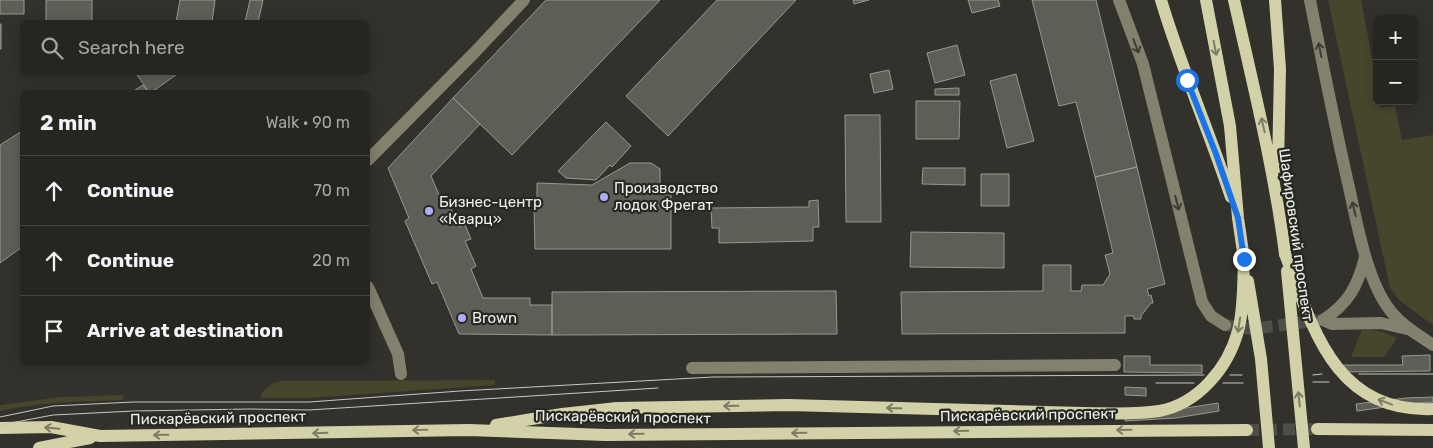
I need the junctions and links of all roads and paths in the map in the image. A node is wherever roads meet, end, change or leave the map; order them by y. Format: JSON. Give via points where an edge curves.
{"nodes":[{"id":1,"x":524,"y":0,"type":"edge"},
{"id":2,"x":1119,"y":0,"type":"edge"},
{"id":3,"x":1161,"y":0,"type":"edge"},
{"id":4,"x":1206,"y":0,"type":"edge"},
{"id":5,"x":1234,"y":0,"type":"edge"},
{"id":6,"x":1275,"y":0,"type":"edge"},
{"id":7,"x":1310,"y":0,"type":"edge"},
{"id":8,"x":370,"y":158,"type":"edge"},
{"id":9,"x":1279,"y":207,"type":"junction"},
{"id":10,"x":1238,"y":218,"type":"junction"},
{"id":11,"x":1285,"y":254,"type":"junction"},
{"id":12,"x":1365,"y":257,"type":"junction"},
{"id":13,"x":1244,"y":259,"type":"junction"},
{"id":14,"x":370,"y":291,"type":"edge"},
{"id":15,"x":1225,"y":325,"type":"tunnel mouth"},
{"id":16,"x":1409,"y":329,"type":"junction"},
{"id":17,"x":1433,"y":346,"type":"edge"},
{"id":18,"x":1115,"y":365,"type":"dead end"},
{"id":19,"x":692,"y":368,"type":"dead end"},
{"id":20,"x":401,"y":374,"type":"dead end"},
{"id":21,"x":1433,"y":409,"type":"edge"},
{"id":22,"x":0,"y":428,"type":"edge"},
{"id":23,"x":469,"y":430,"type":"junction"},
{"id":24,"x":1248,"y":430,"type":"tunnel mouth"},
{"id":25,"x":1317,"y":430,"type":"tunnel mouth"},
{"id":26,"x":1433,"y":430,"type":"edge"},
{"id":27,"x":100,"y":436,"type":"junction"},
{"id":28,"x":39,"y":448,"type":"edge"},
{"id":29,"x":1269,"y":448,"type":"edge"},
{"id":30,"x":1304,"y":448,"type":"edge"}],
"edges":[{"from":1,"to":8,"type":"street"},
{"from":2,"to":15,"type":"street","one_way":true,"via":[[1143,64],[1202,302],[1211,316]]},
{"from":3,"to":10,"type":"main road"},
{"from":4,"to":10,"type":"main road","one_way":true,"via":[[1230,126]]},
{"from":9,"to":5,"type":"main road","name":"Шафировский проспект","one_way":true},
{"from":6,"to":9,"type":"main road","via":[[1280,69]]},
{"from":12,"to":7,"type":"street","one_way":true},
{"from":9,"to":11,"type":"main road","name":"Шафировский проспект"},
{"from":10,"to":13,"type":"main road"},
{"from":21,"to":11,"type":"main road","one_way":true,"bridge":true,"via":[[1404,408],[1376,399],[1335,365],[1323,349]]},
{"from":30,"to":11,"type":"main road","name":"Шафировский проспект","one_way":true,"bridge":true},
{"from":12,"to":16,"type":"street","via":[[1393,315]]},
{"from":12,"to":16,"type":"street","via":[[1348,300],[1323,320],[1332,324],[1380,322]]},
{"from":13,"to":23,"type":"main road","one_way":true,"bridge":true,"via":[[1239,329],[1220,370],[1198,394],[1160,411],[1083,413],[788,405],[617,408]]},
{"from":13,"to":29,"type":"main road","bridge":true,"via":[[1262,359]]},
{"from":14,"to":20,"type":"street","via":[[398,354]]},
{"from":16,"to":17,"type":"street"},
{"from":18,"to":19,"type":"street"},
{"from":27,"to":22,"type":"main road","name":"Пискарёвский проспект","one_way":true,"via":[[51,427]]},
{"from":24,"to":23,"type":"main road","name":"Пискарёвский проспект","one_way":true,"via":[[606,435]]},
{"from":23,"to":27,"type":"main road","name":"Пискарёвский проспект","one_way":true},
{"from":25,"to":26,"type":"main road"},
{"from":27,"to":28,"type":"main road"}]}
